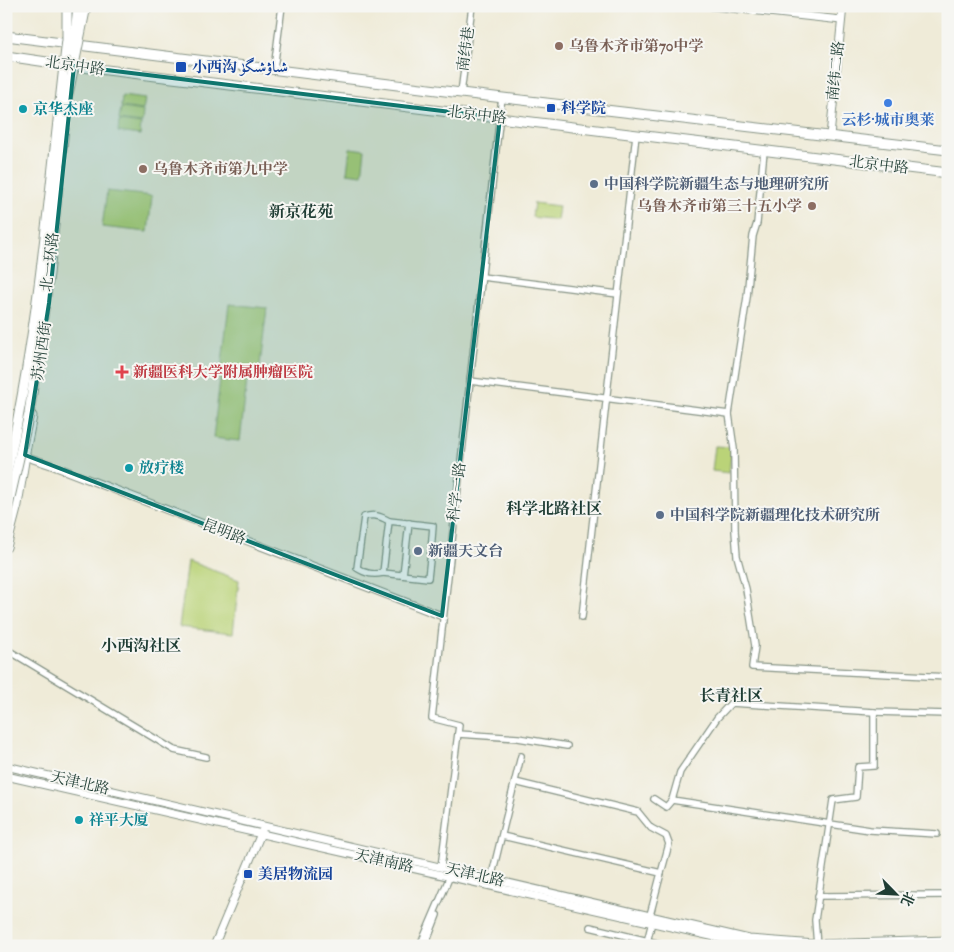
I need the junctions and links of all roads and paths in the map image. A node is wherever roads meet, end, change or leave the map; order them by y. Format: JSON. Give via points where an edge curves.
{"nodes":[{"id":1,"x":67,"y":6,"type":"edge"},
{"id":2,"x":71,"y":6,"type":"edge"},
{"id":3,"x":78,"y":6,"type":"edge"},
{"id":4,"x":86,"y":6,"type":"edge"},
{"id":5,"x":282,"y":6,"type":"edge"},
{"id":6,"x":472,"y":6,"type":"edge"},
{"id":7,"x":712,"y":6,"type":"edge"},
{"id":8,"x":842,"y":6,"type":"edge"},
{"id":9,"x":841,"y":20,"type":"junction"},
{"id":10,"x":6,"y":36,"type":"edge"},
{"id":11,"x":65,"y":41,"type":"junction"},
{"id":12,"x":77,"y":45,"type":"junction"},
{"id":13,"x":6,"y":56,"type":"edge"},
{"id":14,"x":62,"y":64,"type":"junction"},
{"id":15,"x":74,"y":66,"type":"junction"},
{"id":16,"x":274,"y":69,"type":"junction"},
{"id":17,"x":461,"y":93,"type":"junction"},
{"id":18,"x":502,"y":98,"type":"junction"},
{"id":19,"x":67,"y":99,"type":"junction"},
{"id":20,"x":500,"y":118,"type":"junction"},
{"id":21,"x":636,"y":135,"type":"junction"},
{"id":22,"x":830,"y":136,"type":"junction"},
{"id":23,"x":948,"y":150,"type":"edge"},
{"id":24,"x":764,"y":151,"type":"junction"},
{"id":25,"x":948,"y":173,"type":"edge"},
{"id":26,"x":482,"y":277,"type":"junction"},
{"id":27,"x":618,"y":294,"type":"junction"},
{"id":28,"x":470,"y":381,"type":"junction"},
{"id":29,"x":607,"y":400,"type":"junction"},
{"id":30,"x":729,"y":414,"type":"junction"},
{"id":31,"x":10,"y":451,"type":"edge"},
{"id":32,"x":25,"y":455,"type":"junction"},
{"id":33,"x":6,"y":468,"type":"edge"},
{"id":34,"x":6,"y":476,"type":"edge"},
{"id":35,"x":6,"y":482,"type":"edge"},
{"id":36,"x":6,"y":515,"type":"edge"},
{"id":37,"x":389,"y":521,"type":"junction"},
{"id":38,"x":409,"y":523,"type":"junction"},
{"id":39,"x":6,"y":535,"type":"edge"},
{"id":40,"x":6,"y":547,"type":"edge"},
{"id":41,"x":430,"y":551,"type":"junction"},
{"id":42,"x":450,"y":553,"type":"junction"},
{"id":43,"x":383,"y":573,"type":"junction"},
{"id":44,"x":403,"y":575,"type":"junction"},
{"id":45,"x":442,"y":616,"type":"junction"},
{"id":46,"x":582,"y":616,"type":"dead end"},
{"id":47,"x":6,"y":649,"type":"edge"},
{"id":48,"x":948,"y":677,"type":"edge"},
{"id":49,"x":874,"y":712,"type":"junction"},
{"id":50,"x":948,"y":714,"type":"edge"},
{"id":51,"x":458,"y":734,"type":"junction"},
{"id":52,"x":567,"y":746,"type":"dead end"},
{"id":53,"x":206,"y":756,"type":"dead end"},
{"id":54,"x":521,"y":756,"type":"dead end"},
{"id":55,"x":6,"y":766,"type":"edge"},
{"id":56,"x":6,"y":776,"type":"edge"},
{"id":57,"x":515,"y":782,"type":"junction"},
{"id":58,"x":654,"y":799,"type":"dead end"},
{"id":59,"x":672,"y":800,"type":"junction"},
{"id":60,"x":829,"y":824,"type":"junction"},
{"id":61,"x":262,"y":830,"type":"junction"},
{"id":62,"x":937,"y":834,"type":"dead end"},
{"id":63,"x":502,"y":836,"type":"junction"},
{"id":64,"x":374,"y":855,"type":"junction"},
{"id":65,"x":440,"y":867,"type":"junction"},
{"id":66,"x":661,"y":873,"type":"junction"},
{"id":67,"x":451,"y":876,"type":"junction"},
{"id":68,"x":491,"y":878,"type":"junction"},
{"id":69,"x":507,"y":886,"type":"junction"},
{"id":70,"x":948,"y":895,"type":"edge"},
{"id":71,"x":818,"y":896,"type":"junction"},
{"id":72,"x":651,"y":919,"type":"junction"},
{"id":73,"x":590,"y":927,"type":"dead end"},
{"id":74,"x":948,"y":940,"type":"edge"},
{"id":75,"x":647,"y":944,"type":"edge"},
{"id":76,"x":816,"y":945,"type":"edge"},
{"id":77,"x":214,"y":946,"type":"edge"},
{"id":78,"x":420,"y":946,"type":"edge"},
{"id":79,"x":425,"y":946,"type":"edge"},
{"id":80,"x":669,"y":946,"type":"edge"},
{"id":81,"x":763,"y":946,"type":"edge"}],
"edges":[{"from":1,"to":11,"type":"main road","bridge":true},
{"from":2,"to":11,"type":"main road","name":"北一环路","bridge":true},
{"from":3,"to":19,"type":"main road","name":"北一环路","bridge":true},
{"from":4,"to":19,"type":"main road","bridge":true},
{"from":5,"to":16,"type":"street"},
{"from":6,"to":17,"type":"street","name":"南纬巷"},
{"from":7,"to":9,"type":"street"},
{"from":8,"to":9,"type":"street","name":"南纬二路"},
{"from":9,"to":22,"type":"street","name":"南纬二路"},
{"from":10,"to":11,"type":"main road","name":"北京中路"},
{"from":11,"to":12,"type":"main road","name":"北京中路"},
{"from":11,"to":14,"type":"main road","name":"苏州西街"},
{"from":11,"to":34,"type":"main road","name":"北一环路","bridge":true,"via":[[35,317],[20,416]]},
{"from":12,"to":15,"type":"main road","name":"苏州西街"},
{"from":12,"to":16,"type":"main road","name":"北京中路"},
{"from":13,"to":14,"type":"main road","name":"北京中路"},
{"from":14,"to":15,"type":"main road","name":"北京中路"},
{"from":14,"to":31,"type":"main road","name":"苏州西街","via":[[19,418]]},
{"from":15,"to":20,"type":"main road","name":"北京中路"},
{"from":15,"to":32,"type":"main road","name":"苏州西街","via":[[48,303]]},
{"from":16,"to":17,"type":"main road","name":"北京中路"},
{"from":17,"to":18,"type":"main road","name":"北京中路"},
{"from":18,"to":20,"type":"street","name":"科学一路"},
{"from":18,"to":22,"type":"main road","name":"北京中路"},
{"from":19,"to":36,"type":"main road","name":"北一环路","bridge":true,"via":[[49,274],[29,414]]},
{"from":20,"to":21,"type":"main road","name":"北京中路"},
{"from":20,"to":26,"type":"street","name":"科学一路"},
{"from":21,"to":24,"type":"main road","name":"北京中路"},
{"from":21,"to":27,"type":"street"},
{"from":22,"to":23,"type":"main road","name":"北京中路"},
{"from":24,"to":25,"type":"main road","name":"北京中路"},
{"from":24,"to":30,"type":"street","via":[[757,223]]},
{"from":26,"to":27,"type":"street"},
{"from":26,"to":28,"type":"street","name":"科学一路"},
{"from":27,"to":29,"type":"street"},
{"from":28,"to":29,"type":"street"},
{"from":28,"to":42,"type":"street","name":"科学一路"},
{"from":29,"to":30,"type":"street"},
{"from":29,"to":46,"type":"street"},
{"from":30,"to":48,"type":"street","via":[[734,449],[737,556],[755,646],[752,667]]},
{"from":31,"to":32,"type":"street","name":"昆明路"},
{"from":31,"to":33,"type":"main road"},
{"from":31,"to":35,"type":"main road","name":"苏州西街"},
{"from":32,"to":39,"type":"main road","name":"苏州西街"},
{"from":32,"to":40,"type":"main road"},
{"from":32,"to":45,"type":"street","name":"昆明路"},
{"from":37,"to":38,"type":"street"},
{"from":37,"to":43,"type":"street"},
{"from":37,"to":43,"type":"street","via":[[380,516],[364,517],[357,568],[374,575]]},
{"from":38,"to":41,"type":"street","via":[[433,526]]},
{"from":38,"to":44,"type":"street"},
{"from":41,"to":42,"type":"street"},
{"from":41,"to":44,"type":"street","via":[[428,578]]},
{"from":42,"to":45,"type":"street","name":"科学一路"},
{"from":43,"to":44,"type":"street"},
{"from":45,"to":51,"type":"street","name":"科学一路","via":[[432,718],[459,725]]},
{"from":47,"to":53,"type":"street","via":[[174,750]]},
{"from":49,"to":50,"type":"street"},
{"from":49,"to":59,"type":"street","via":[[731,704],[717,718],[680,772]]},
{"from":49,"to":60,"type":"street","via":[[874,766],[858,767],[856,797],[833,800]]},
{"from":51,"to":52,"type":"street","via":[[518,738]]},
{"from":51,"to":65,"type":"street"},
{"from":54,"to":57,"type":"street"},
{"from":55,"to":61,"type":"street","name":"天津北路"},
{"from":56,"to":61,"type":"street","name":"天津南路"},
{"from":57,"to":63,"type":"street"},
{"from":57,"to":66,"type":"street","via":[[638,812],[651,828],[666,836],[669,844]]},
{"from":58,"to":59,"type":"street","via":[[666,807]]},
{"from":59,"to":60,"type":"street"},
{"from":60,"to":62,"type":"street"},
{"from":60,"to":71,"type":"street"},
{"from":61,"to":64,"type":"street","name":"天津南路"},
{"from":61,"to":77,"type":"street"},
{"from":63,"to":66,"type":"street"},
{"from":63,"to":68,"type":"street"},
{"from":64,"to":65,"type":"street","name":"天津北路"},
{"from":64,"to":67,"type":"street","name":"天津南路"},
{"from":65,"to":68,"type":"street","name":"天津北路"},
{"from":66,"to":72,"type":"street"},
{"from":67,"to":69,"type":"street","name":"天津南路"},
{"from":67,"to":78,"type":"street"},
{"from":67,"to":79,"type":"street"},
{"from":68,"to":69,"type":"street","name":"天津北路"},
{"from":69,"to":72,"type":"street","name":"天津南路"},
{"from":70,"to":71,"type":"street"},
{"from":71,"to":76,"type":"street"},
{"from":72,"to":75,"type":"street"},
{"from":72,"to":76,"type":"street","via":[[749,939]]},
{"from":72,"to":81,"type":"street","name":"天津南路"},
{"from":73,"to":75,"type":"street"},
{"from":74,"to":76,"type":"street"},
{"from":75,"to":80,"type":"street"}]}
